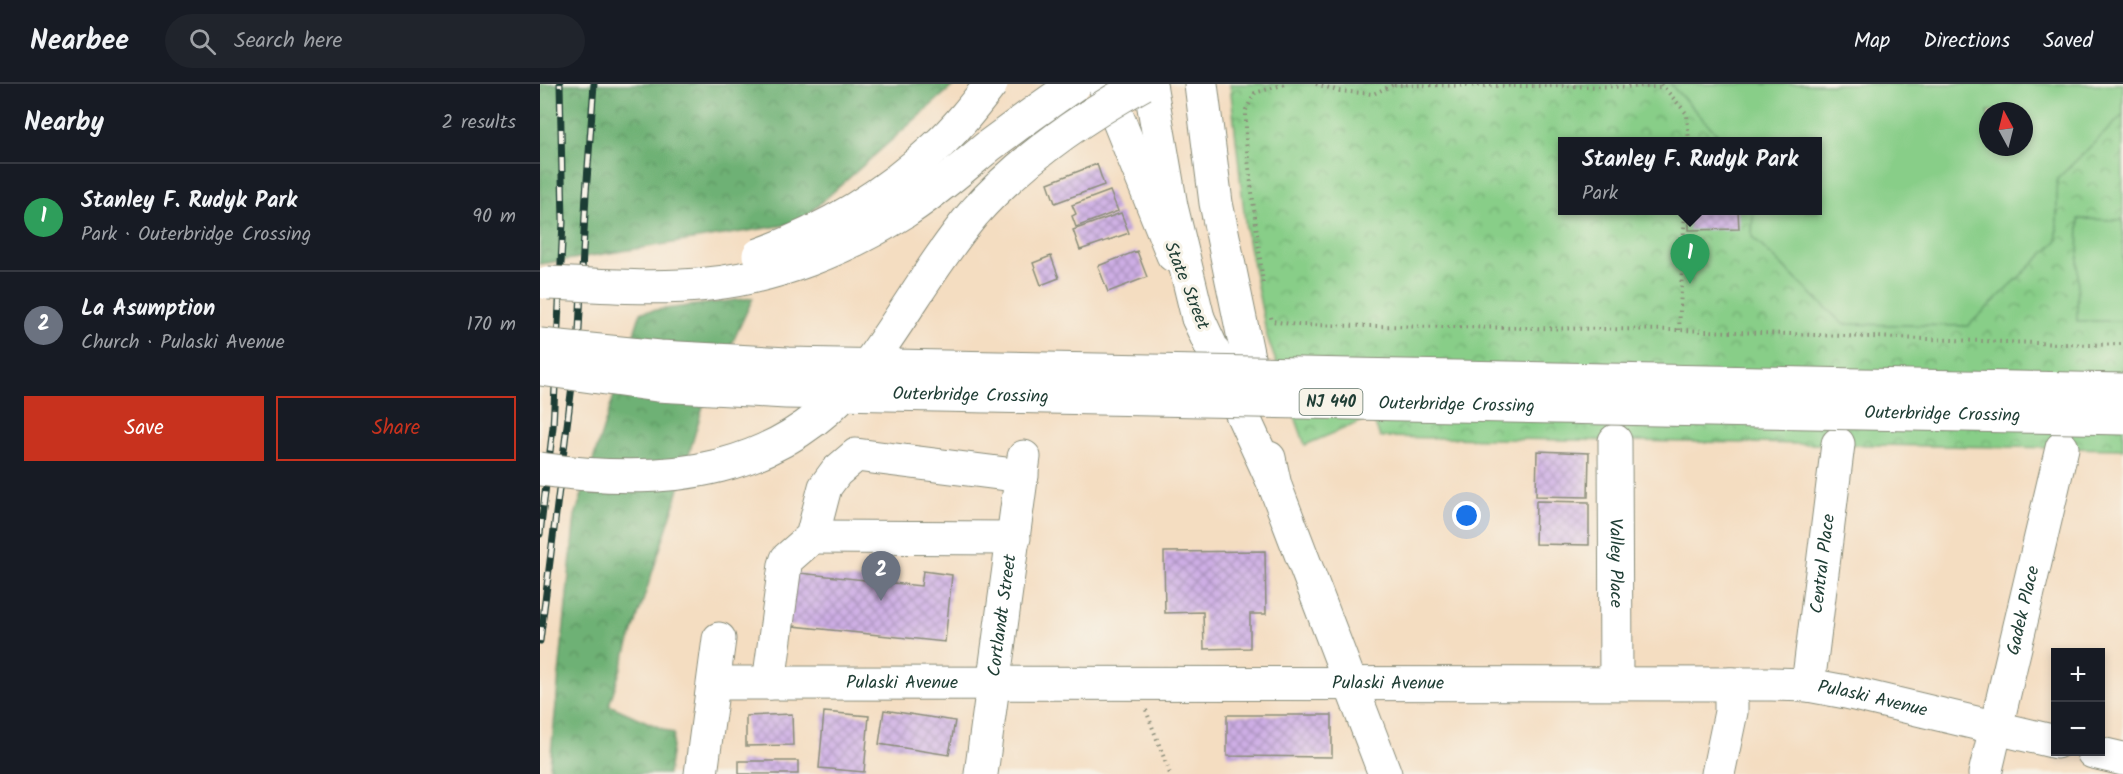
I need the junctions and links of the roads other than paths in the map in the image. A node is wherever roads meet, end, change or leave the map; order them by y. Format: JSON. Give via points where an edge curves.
{"nodes":[{"id":1,"x":991,"y":84,"type":"edge"},
{"id":2,"x":1076,"y":84,"type":"edge"},
{"id":3,"x":1104,"y":84,"type":"edge"},
{"id":4,"x":1143,"y":84,"type":"edge"},
{"id":5,"x":1150,"y":84,"type":"edge"},
{"id":6,"x":1202,"y":84,"type":"edge"},
{"id":7,"x":544,"y":283,"type":"edge"},
{"id":8,"x":1198,"y":318,"type":"junction"},
{"id":9,"x":540,"y":345,"type":"edge"},
{"id":10,"x":540,"y":369,"type":"edge"},
{"id":11,"x":2123,"y":390,"type":"edge"},
{"id":12,"x":2123,"y":418,"type":"edge"},
{"id":13,"x":1615,"y":441,"type":"dead end"},
{"id":14,"x":1839,"y":444,"type":"dead end"},
{"id":15,"x":2062,"y":448,"type":"dead end"},
{"id":16,"x":540,"y":469,"type":"edge"},
{"id":17,"x":1275,"y":486,"type":"junction"},
{"id":18,"x":812,"y":537,"type":"junction"},
{"id":19,"x":1014,"y":538,"type":"junction"},
{"id":20,"x":719,"y":639,"type":"dead end"},
{"id":21,"x":769,"y":682,"type":"junction"},
{"id":22,"x":994,"y":682,"type":"junction"},
{"id":23,"x":1350,"y":682,"type":"junction"},
{"id":24,"x":714,"y":683,"type":"junction"},
{"id":25,"x":1616,"y":683,"type":"junction"},
{"id":26,"x":1731,"y":684,"type":"junction"},
{"id":27,"x":1808,"y":686,"type":"junction"},
{"id":28,"x":1996,"y":728,"type":"junction"},
{"id":29,"x":2051,"y":741,"type":"edge"},
{"id":30,"x":2105,"y":755,"type":"edge"},
{"id":31,"x":2123,"y":759,"type":"edge"},
{"id":32,"x":701,"y":774,"type":"edge"},
{"id":33,"x":981,"y":774,"type":"edge"},
{"id":34,"x":1385,"y":774,"type":"edge"},
{"id":35,"x":1718,"y":774,"type":"edge"},
{"id":36,"x":1985,"y":774,"type":"edge"}],
"edges":[{"from":1,"to":7,"type":"main road","bridge":true,"via":[[950,133],[904,174],[853,210],[796,240],[735,262],[685,274],[631,282]]},
{"from":2,"to":7,"type":"main road","bridge":true,"via":[[903,213],[818,256],[708,284]]},
{"from":3,"to":8,"type":"main road","name":"State Street"},
{"from":4,"to":16,"type":"main road","bridge":true,"via":[[1061,136],[993,193],[938,262],[867,367],[832,404],[791,435],[744,459],[691,473],[612,476]]},
{"from":5,"to":8,"type":"main road","via":[[1171,206]]},
{"from":6,"to":17,"type":"main road","name":"State Street","via":[[1218,214]]},
{"from":8,"to":17,"type":"main road","name":"State Street"},
{"from":9,"to":11,"type":"main road","name":"Outerbridge Crossing","number":"NJ 440","bridge":true,"via":[[788,364]]},
{"from":10,"to":12,"type":"main road","name":"Outerbridge Crossing","number":"NJ 440","bridge":true,"via":[[657,385],[786,392]]},
{"from":13,"to":25,"type":"main road","name":"Valley Place"},
{"from":14,"to":27,"type":"main road","name":"Central Place"},
{"from":15,"to":28,"type":"main road","name":"Gadek Place"},
{"from":17,"to":23,"type":"main road","name":"State Street"},
{"from":18,"to":19,"type":"main road"},
{"from":18,"to":19,"type":"main road","name":"Cortlandt Street","via":[[825,487],[856,455],[1023,467]]},
{"from":18,"to":21,"type":"main road","via":[[785,565]]},
{"from":19,"to":22,"type":"main road","name":"Cortlandt Street"},
{"from":20,"to":24,"type":"main road"},
{"from":21,"to":22,"type":"main road","name":"Pulaski Avenue"},
{"from":21,"to":24,"type":"main road","name":"Pulaski Avenue"},
{"from":22,"to":23,"type":"main road","name":"Pulaski Avenue"},
{"from":22,"to":33,"type":"main road","name":"Cortlandt Street"},
{"from":23,"to":25,"type":"main road","name":"Pulaski Avenue"},
{"from":23,"to":34,"type":"main road","name":"State Street"},
{"from":24,"to":32,"type":"main road"},
{"from":25,"to":26,"type":"main road","name":"Pulaski Avenue"},
{"from":26,"to":27,"type":"main road","name":"Pulaski Avenue"},
{"from":26,"to":35,"type":"main road","via":[[1731,712]]},
{"from":27,"to":28,"type":"main road","name":"Pulaski Avenue"},
{"from":28,"to":29,"type":"main road","name":"Pulaski Avenue"},
{"from":28,"to":36,"type":"main road","name":"Gadek Place"},
{"from":30,"to":31,"type":"main road"}]}
